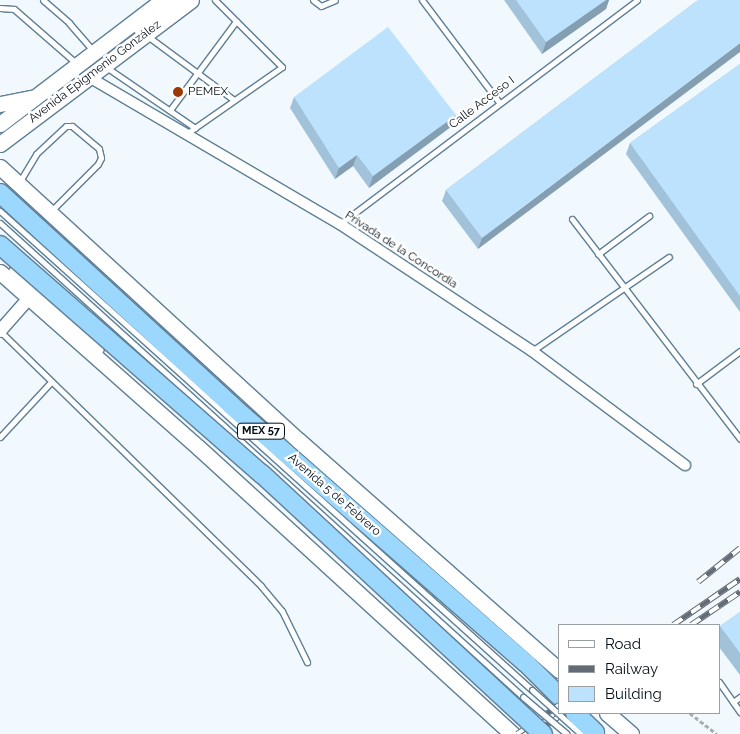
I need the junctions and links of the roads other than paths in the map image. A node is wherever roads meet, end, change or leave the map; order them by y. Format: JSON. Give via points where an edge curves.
{"nodes":[{"id":1,"x":43,"y":0,"type":"edge"},
{"id":2,"x":178,"y":0,"type":"edge"},
{"id":3,"x":191,"y":0,"type":"edge"},
{"id":4,"x":216,"y":0,"type":"edge"},
{"id":5,"x":313,"y":0,"type":"edge"},
{"id":6,"x":334,"y":0,"type":"edge"},
{"id":7,"x":422,"y":0,"type":"edge"},
{"id":8,"x":637,"y":0,"type":"edge"},
{"id":9,"x":155,"y":2,"type":"edge"},
{"id":10,"x":0,"y":8,"type":"edge"},
{"id":11,"x":236,"y":21,"type":"junction"},
{"id":12,"x":145,"y":34,"type":"junction"},
{"id":13,"x":95,"y":52,"type":"junction"},
{"id":14,"x":78,"y":64,"type":"junction"},
{"id":15,"x":104,"y":65,"type":"junction"},
{"id":16,"x":197,"y":72,"type":"junction"},
{"id":17,"x":89,"y":77,"type":"junction"},
{"id":18,"x":234,"y":100,"type":"junction"},
{"id":19,"x":499,"y":102,"type":"junction"},
{"id":20,"x":0,"y":104,"type":"edge"},
{"id":21,"x":35,"y":104,"type":"junction"},
{"id":22,"x":170,"y":110,"type":"junction"},
{"id":23,"x":0,"y":124,"type":"edge"},
{"id":24,"x":195,"y":128,"type":"junction"},
{"id":25,"x":185,"y":134,"type":"junction"},
{"id":26,"x":2,"y":142,"type":"edge"},
{"id":27,"x":0,"y":167,"type":"edge"},
{"id":28,"x":18,"y":184,"type":"junction"},
{"id":29,"x":0,"y":193,"type":"edge"},
{"id":30,"x":0,"y":211,"type":"edge"},
{"id":31,"x":50,"y":213,"type":"junction"},
{"id":32,"x":649,"y":216,"type":"dead end"},
{"id":33,"x":572,"y":219,"type":"dead end"},
{"id":34,"x":0,"y":223,"type":"edge"},
{"id":35,"x":340,"y":224,"type":"junction"},
{"id":36,"x":0,"y":244,"type":"edge"},
{"id":37,"x":598,"y":254,"type":"junction"},
{"id":38,"x":669,"y":258,"type":"dead end"},
{"id":39,"x":0,"y":272,"type":"edge"},
{"id":40,"x":16,"y":272,"type":"dead end"},
{"id":41,"x":624,"y":289,"type":"junction"},
{"id":42,"x":29,"y":298,"type":"junction"},
{"id":43,"x":0,"y":331,"type":"edge"},
{"id":44,"x":532,"y":351,"type":"junction"},
{"id":45,"x":740,"y":351,"type":"edge"},
{"id":46,"x":51,"y":382,"type":"junction"},
{"id":47,"x":696,"y":384,"type":"junction"},
{"id":48,"x":0,"y":437,"type":"edge"},
{"id":49,"x":740,"y":439,"type":"edge"},
{"id":50,"x":199,"y":448,"type":"junction"},
{"id":51,"x":685,"y":465,"type":"dead end"},
{"id":52,"x":307,"y":662,"type":"dead end"},
{"id":53,"x":558,"y":669,"type":"edge"},
{"id":54,"x":720,"y":683,"type":"edge"},
{"id":55,"x":558,"y":695,"type":"edge"},
{"id":56,"x":740,"y":697,"type":"edge"},
{"id":57,"x":733,"y":702,"type":"junction"},
{"id":58,"x":558,"y":709,"type":"edge"},
{"id":59,"x":740,"y":712,"type":"edge"},
{"id":60,"x":565,"y":714,"type":"edge"},
{"id":61,"x":576,"y":714,"type":"edge"},
{"id":62,"x":612,"y":716,"type":"edge"},
{"id":63,"x":591,"y":733,"type":"edge"},
{"id":64,"x":512,"y":734,"type":"edge"},
{"id":65,"x":543,"y":734,"type":"edge"},
{"id":66,"x":567,"y":734,"type":"edge"},
{"id":67,"x":631,"y":734,"type":"edge"}],
"edges":[{"from":1,"to":13,"type":"lane","via":[[70,23]]},
{"from":2,"to":21,"type":"street"},
{"from":3,"to":12,"type":"main road","name":"Avenida Epigmenio González"},
{"from":4,"to":11,"type":"lane"},
{"from":5,"to":6,"type":"lane","via":[[321,6]]},
{"from":7,"to":19,"type":"lane"},
{"from":8,"to":19,"type":"lane","name":"Calle Acceso I"},
{"from":9,"to":13,"type":"main road","name":"Avenida Epigmenio González"},
{"from":10,"to":14,"type":"lane","via":[[14,9]]},
{"from":11,"to":16,"type":"lane"},
{"from":11,"to":18,"type":"lane","via":[[282,67]]},
{"from":12,"to":15,"type":"main road","name":"Avenida Epigmenio González"},
{"from":12,"to":16,"type":"lane"},
{"from":13,"to":14,"type":"main road","name":"Avenida Epigmenio González"},
{"from":14,"to":21,"type":"main road","name":"Avenida Epigmenio González"},
{"from":15,"to":17,"type":"main road","name":"Avenida Epigmenio González"},
{"from":15,"to":22,"type":"lane"},
{"from":16,"to":18,"type":"lane"},
{"from":16,"to":22,"type":"lane"},
{"from":17,"to":25,"type":"street","name":"Privada de la Concordia"},
{"from":17,"to":26,"type":"main road","name":"Avenida Epigmenio González"},
{"from":18,"to":24,"type":"lane"},
{"from":19,"to":35,"type":"lane","name":"Calle Acceso I"},
{"from":20,"to":21,"type":"main road"},
{"from":21,"to":23,"type":"main road","name":"Avenida Epigmenio González"},
{"from":22,"to":24,"type":"lane"},
{"from":24,"to":25,"type":"lane"},
{"from":25,"to":35,"type":"street","name":"Privada de la Concordia"},
{"from":27,"to":28,"type":"main road","name":"Avenida 5 de Febrero"},
{"from":28,"to":31,"type":"main road","name":"Avenida 5 de Febrero"},
{"from":28,"to":31,"type":"lane","via":[[36,154],[66,126],[72,126],[99,149],[101,158],[98,164]]},
{"from":29,"to":55,"type":"highway","name":"Avenida 5 de Febrero","number":"MEX 57","via":[[231,405]]},
{"from":30,"to":58,"type":"lane","bridge":true,"via":[[532,690]]},
{"from":31,"to":53,"type":"main road","name":"Avenida 5 de Febrero","via":[[298,440]]},
{"from":32,"to":37,"type":"lane"},
{"from":33,"to":37,"type":"lane"},
{"from":34,"to":66,"type":"lane","bridge":true},
{"from":35,"to":44,"type":"street","name":"Privada de la Concordia"},
{"from":36,"to":65,"type":"highway","number":"MEX 57","bridge":true,"via":[[262,474]]},
{"from":37,"to":41,"type":"lane"},
{"from":38,"to":41,"type":"lane"},
{"from":39,"to":42,"type":"main road"},
{"from":40,"to":50,"type":"street"},
{"from":41,"to":44,"type":"lane"},
{"from":41,"to":47,"type":"lane"},
{"from":42,"to":43,"type":"street"},
{"from":42,"to":50,"type":"main road"},
{"from":43,"to":46,"type":"lane"},
{"from":44,"to":51,"type":"street","name":"Privada de la Concordia"},
{"from":45,"to":47,"type":"lane"},
{"from":46,"to":48,"type":"lane"},
{"from":46,"to":52,"type":"lane","via":[[260,586],[282,611]]},
{"from":47,"to":49,"type":"lane"},
{"from":50,"to":64,"type":"main road"},
{"from":54,"to":57,"type":"lane"},
{"from":56,"to":57,"type":"lane"},
{"from":57,"to":59,"type":"lane"},
{"from":60,"to":63,"type":"lane","bridge":true},
{"from":61,"to":63,"type":"highway","bridge":true},
{"from":62,"to":67,"type":"main road"}]}
